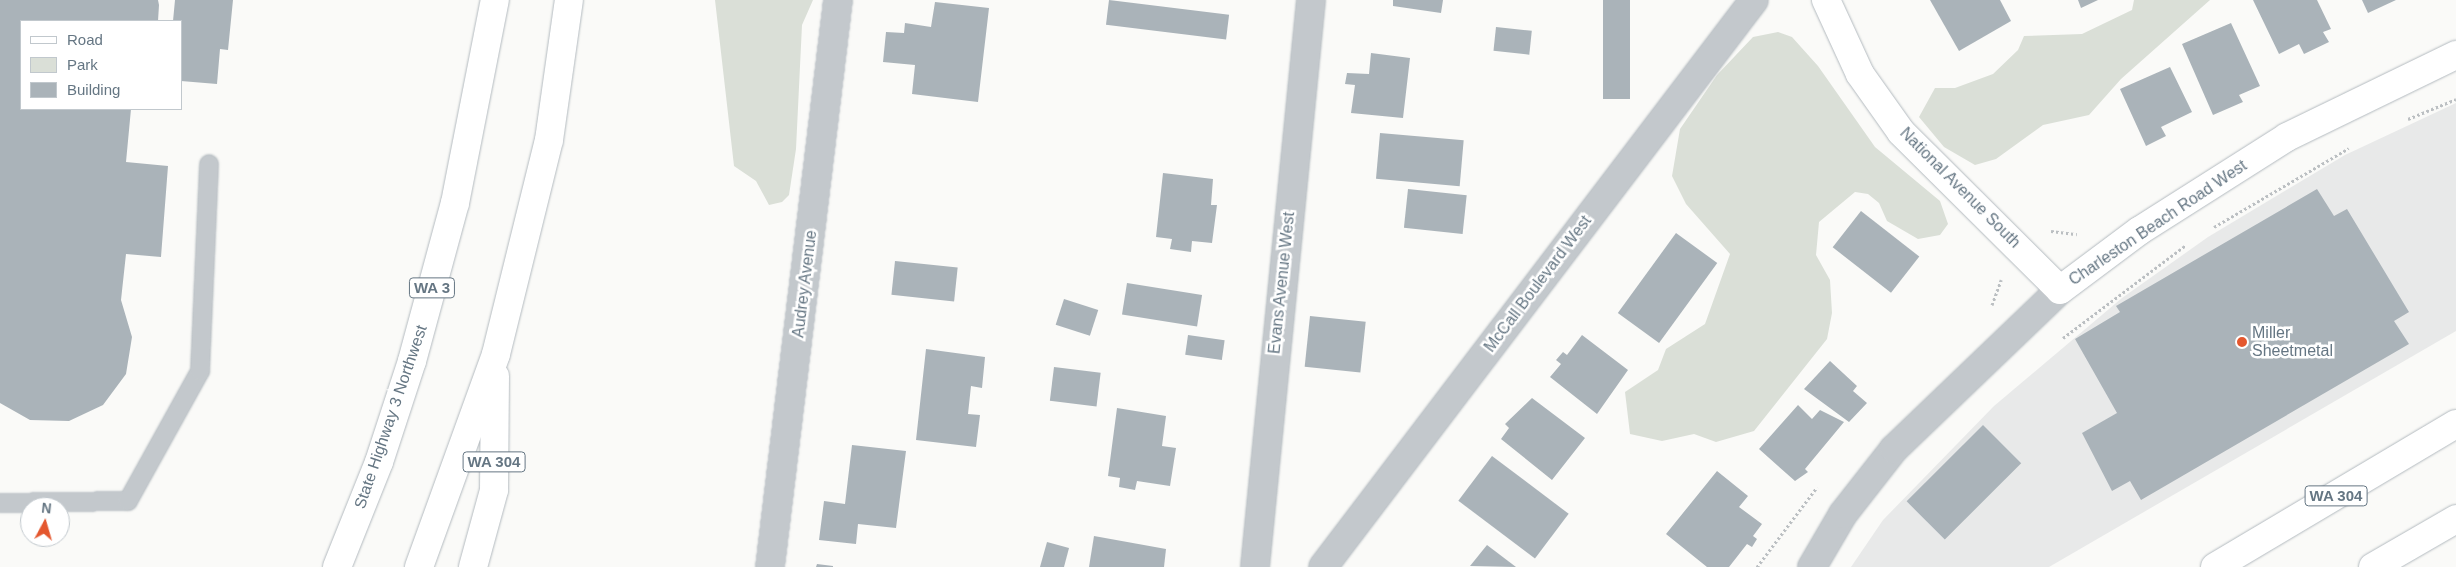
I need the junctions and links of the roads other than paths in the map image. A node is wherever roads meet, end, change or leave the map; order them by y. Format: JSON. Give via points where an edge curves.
{"nodes":[{"id":1,"x":495,"y":0,"type":"edge"},
{"id":2,"x":570,"y":0,"type":"edge"},
{"id":3,"x":838,"y":0,"type":"edge"},
{"id":4,"x":1312,"y":0,"type":"edge"},
{"id":5,"x":1754,"y":0,"type":"edge"},
{"id":6,"x":1826,"y":0,"type":"edge"},
{"id":7,"x":2456,"y":55,"type":"edge"},
{"id":8,"x":209,"y":164,"type":"dead end"},
{"id":9,"x":2060,"y":290,"type":"junction"},
{"id":10,"x":496,"y":354,"type":"junction"},
{"id":11,"x":2456,"y":424,"type":"edge"},
{"id":12,"x":0,"y":503,"type":"edge"},
{"id":13,"x":2456,"y":519,"type":"edge"},
{"id":14,"x":337,"y":567,"type":"edge"},
{"id":15,"x":420,"y":567,"type":"edge"},
{"id":16,"x":473,"y":567,"type":"edge"},
{"id":17,"x":770,"y":567,"type":"edge"},
{"id":18,"x":1255,"y":567,"type":"edge"},
{"id":19,"x":1323,"y":567,"type":"edge"},
{"id":20,"x":1812,"y":567,"type":"edge"},
{"id":21,"x":2215,"y":567,"type":"edge"},
{"id":22,"x":2372,"y":567,"type":"edge"}],
"edges":[{"from":1,"to":14,"type":"main road","name":"State Highway 3 Northwest","number":"WA 3","via":[[456,203],[415,351],[379,462]]},
{"from":2,"to":10,"type":"main road","via":[[549,140]]},
{"from":3,"to":17,"type":"street","name":"Audrey Avenue"},
{"from":4,"to":18,"type":"street","name":"Evans Avenue West"},
{"from":5,"to":19,"type":"street","name":"McCall Boulevard West"},
{"from":6,"to":9,"type":"main road","name":"National Avenue South","via":[[1860,74],[1901,132]]},
{"from":7,"to":9,"type":"main road","name":"Charleston Beach Road West","via":[[2287,137],[2139,231]]},
{"from":8,"to":12,"type":"lane","via":[[200,371],[128,500]]},
{"from":9,"to":20,"type":"street","name":"Charleston Beach Road West","via":[[1894,450],[1843,514]]},
{"from":10,"to":15,"type":"main road"},
{"from":10,"to":16,"type":"main road","number":"WA 304","via":[[494,490]]},
{"from":11,"to":21,"type":"main road","number":"WA 304"},
{"from":13,"to":22,"type":"main road"}]}
